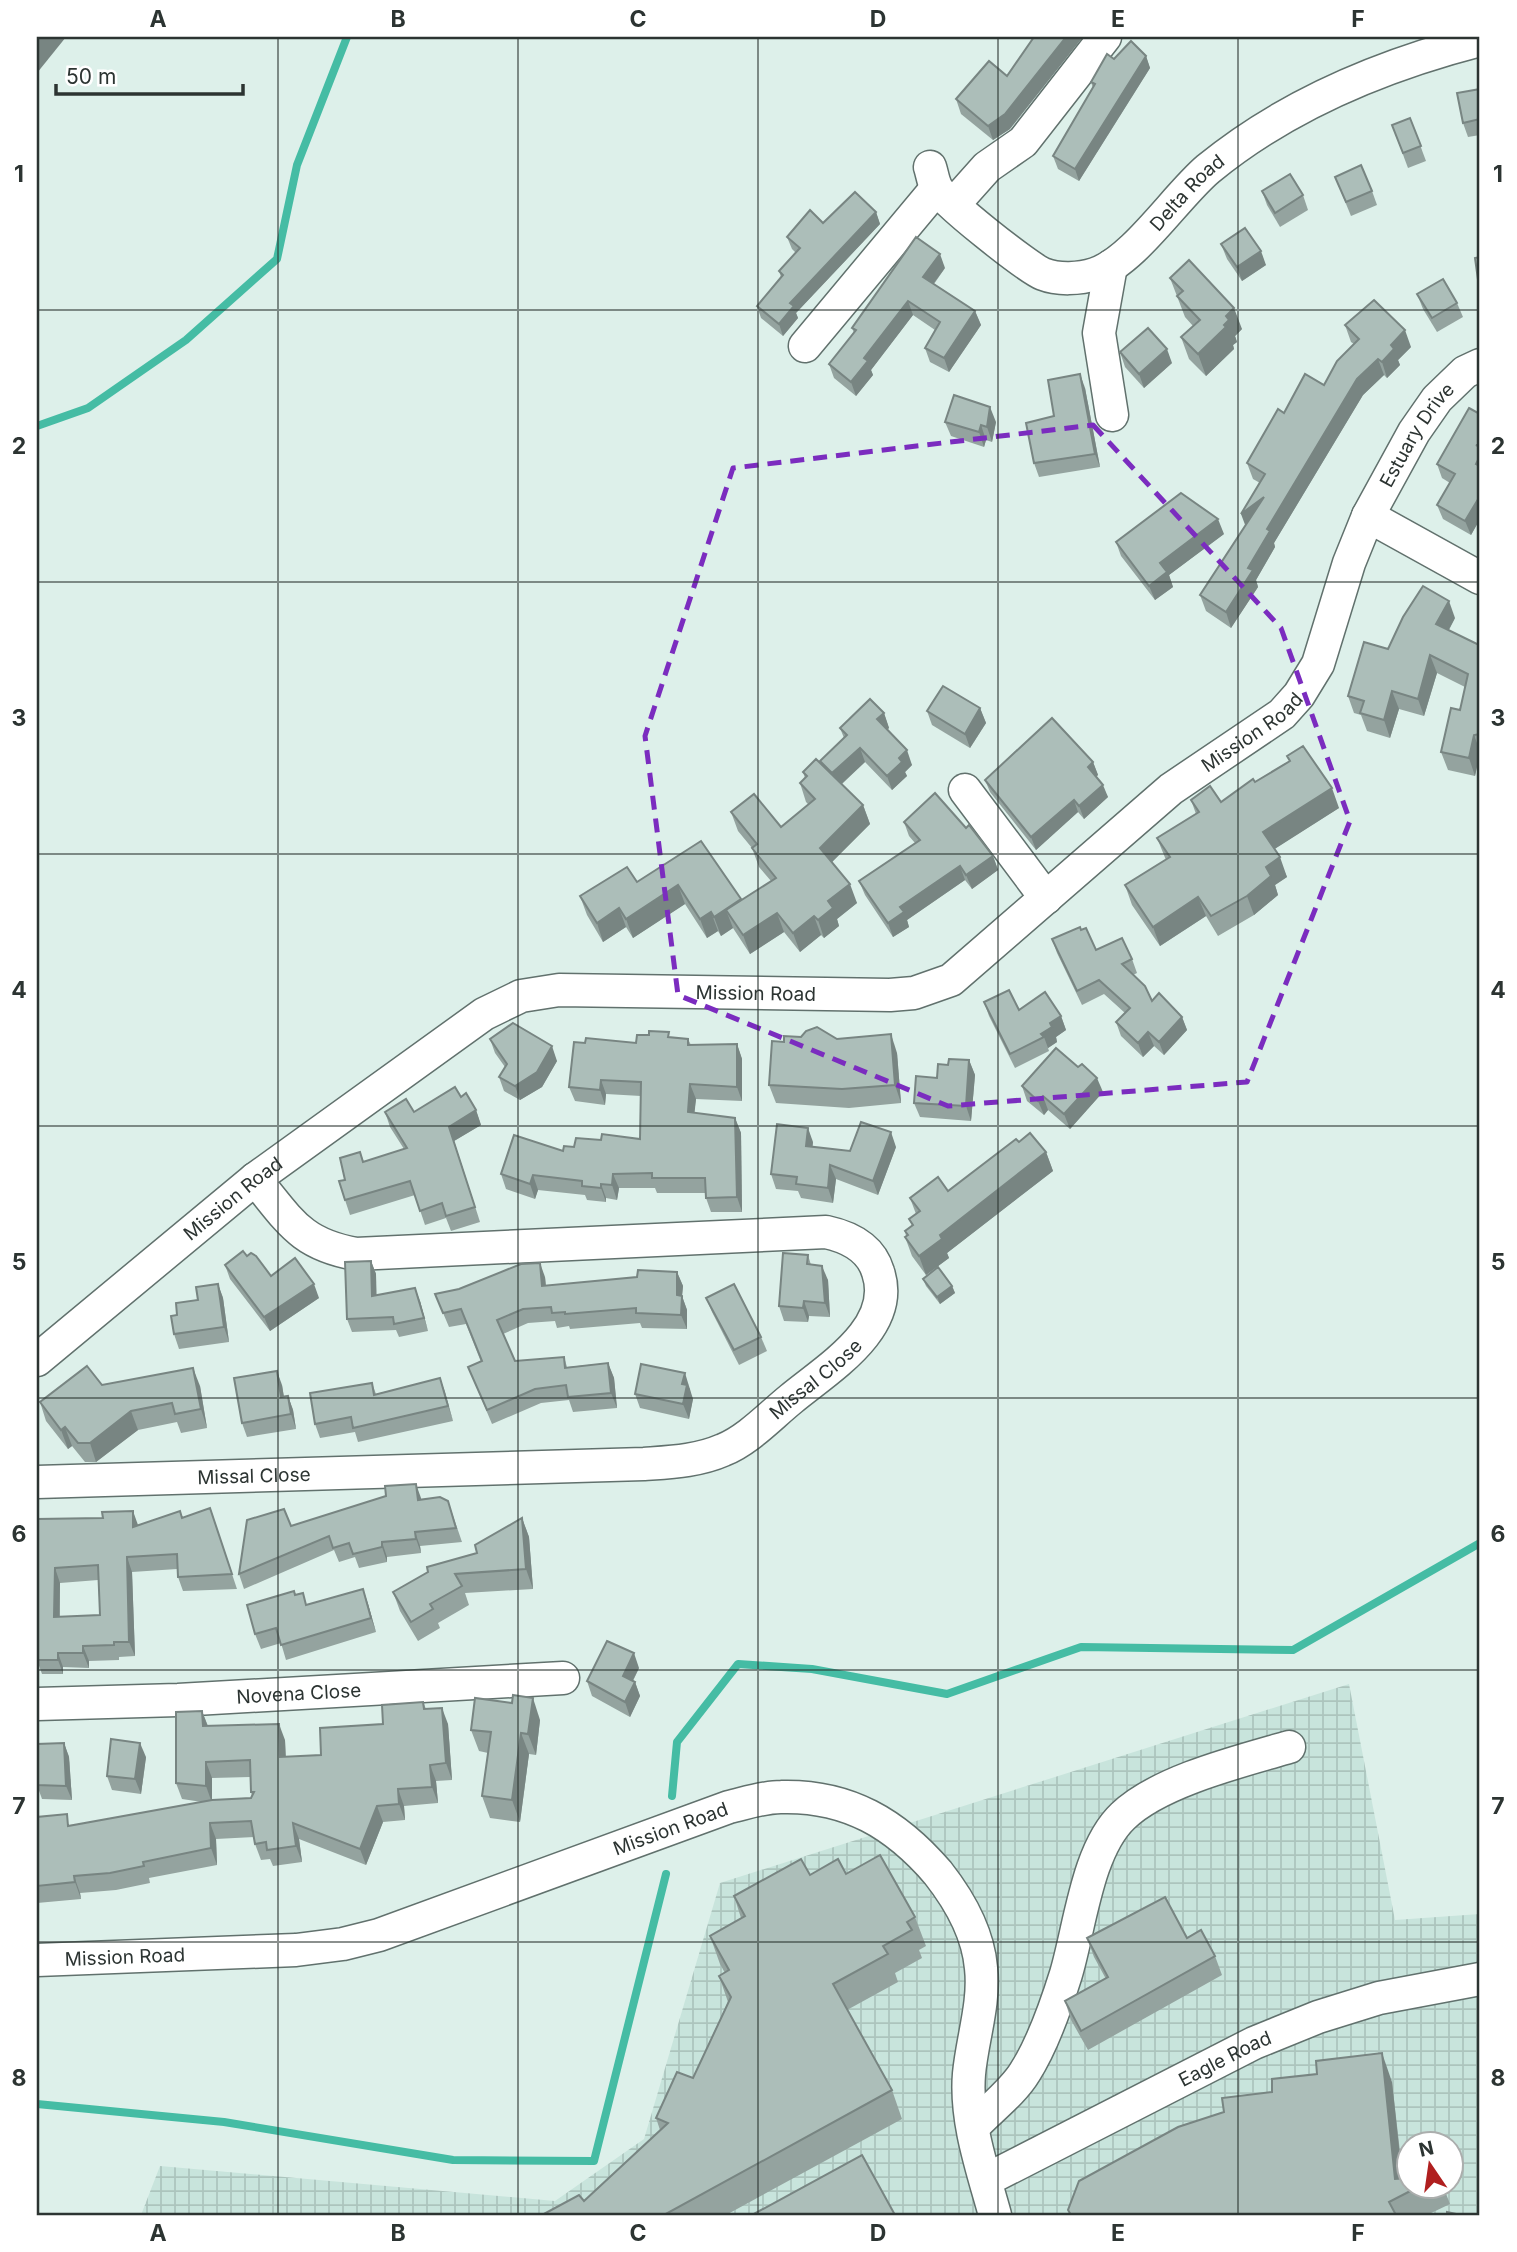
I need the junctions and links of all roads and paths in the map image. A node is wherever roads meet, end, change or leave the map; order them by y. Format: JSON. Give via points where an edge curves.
{"nodes":[{"id":1,"x":1105,"y":37,"type":"edge"},
{"id":2,"x":1480,"y":40,"type":"edge"},
{"id":3,"x":940,"y":187,"type":"junction"},
{"id":4,"x":1111,"y":266,"type":"junction"},
{"id":5,"x":805,"y":346,"type":"dead end"},
{"id":6,"x":1480,"y":365,"type":"edge"},
{"id":7,"x":1111,"y":415,"type":"dead end"},
{"id":8,"x":1368,"y":516,"type":"junction"},
{"id":9,"x":1480,"y":578,"type":"edge"},
{"id":10,"x":965,"y":790,"type":"dead end"},
{"id":11,"x":1046,"y":898,"type":"junction"},
{"id":12,"x":255,"y":1180,"type":"junction"},
{"id":13,"x":37,"y":1360,"type":"edge"},
{"id":14,"x":37,"y":1482,"type":"edge"},
{"id":15,"x":563,"y":1678,"type":"dead end"},
{"id":16,"x":37,"y":1704,"type":"edge"},
{"id":17,"x":1289,"y":1747,"type":"dead end"},
{"id":18,"x":37,"y":1959,"type":"edge"},
{"id":19,"x":1480,"y":1979,"type":"edge"},
{"id":20,"x":974,"y":2126,"type":"junction"},
{"id":21,"x":986,"y":2180,"type":"junction"},
{"id":22,"x":995,"y":2215,"type":"edge"}],
"edges":[{"from":1,"to":3,"type":"street","via":[[1023,142],[987,167]]},
{"from":2,"to":4,"type":"street","name":"Delta Road","via":[[1347,86],[1254,134],[1205,172]]},
{"from":3,"to":4,"type":"street","name":"Delta Road","via":[[1018,259],[1043,274],[1080,277]]},
{"from":3,"to":5,"type":"street"},
{"from":4,"to":7,"type":"street","via":[[1099,333]]},
{"from":6,"to":8,"type":"street","name":"Estuary Drive","via":[[1465,372],[1437,399]]},
{"from":8,"to":9,"type":"street"},
{"from":8,"to":11,"type":"street","name":"Mission Road","via":[[1318,664],[1299,695],[1282,714],[1171,789]]},
{"from":10,"to":11,"type":"street"},
{"from":11,"to":12,"type":"street","name":"Mission Road","via":[[964,971],[914,993],[559,990],[521,996],[484,1014]]},
{"from":12,"to":13,"type":"street","name":"Mission Road"},
{"from":12,"to":14,"type":"street","name":"Missal Close","via":[[307,1238],[356,1254],[826,1232],[855,1241],[868,1253],[882,1282],[881,1303],[872,1324],[848,1352],[751,1432],[725,1450],[701,1458],[617,1465]]},
{"from":15,"to":16,"type":"street","name":"Novena Close"},
{"from":17,"to":20,"type":"street","via":[[1226,1765],[1150,1797],[1111,1829],[1035,2053],[1024,2074]]},
{"from":18,"to":20,"type":"street","name":"Mission Road","via":[[296,1950],[343,1944],[379,1935],[729,1807],[781,1797],[837,1803],[883,1821],[917,1849],[955,1895],[975,1934],[982,1970],[969,2076]]},
{"from":19,"to":21,"type":"street","name":"Eagle Road","via":[[1379,1998],[1254,2043]]},
{"from":20,"to":21,"type":"street","name":"Mission Road"},
{"from":21,"to":22,"type":"street","name":"Mission Road"}]}
